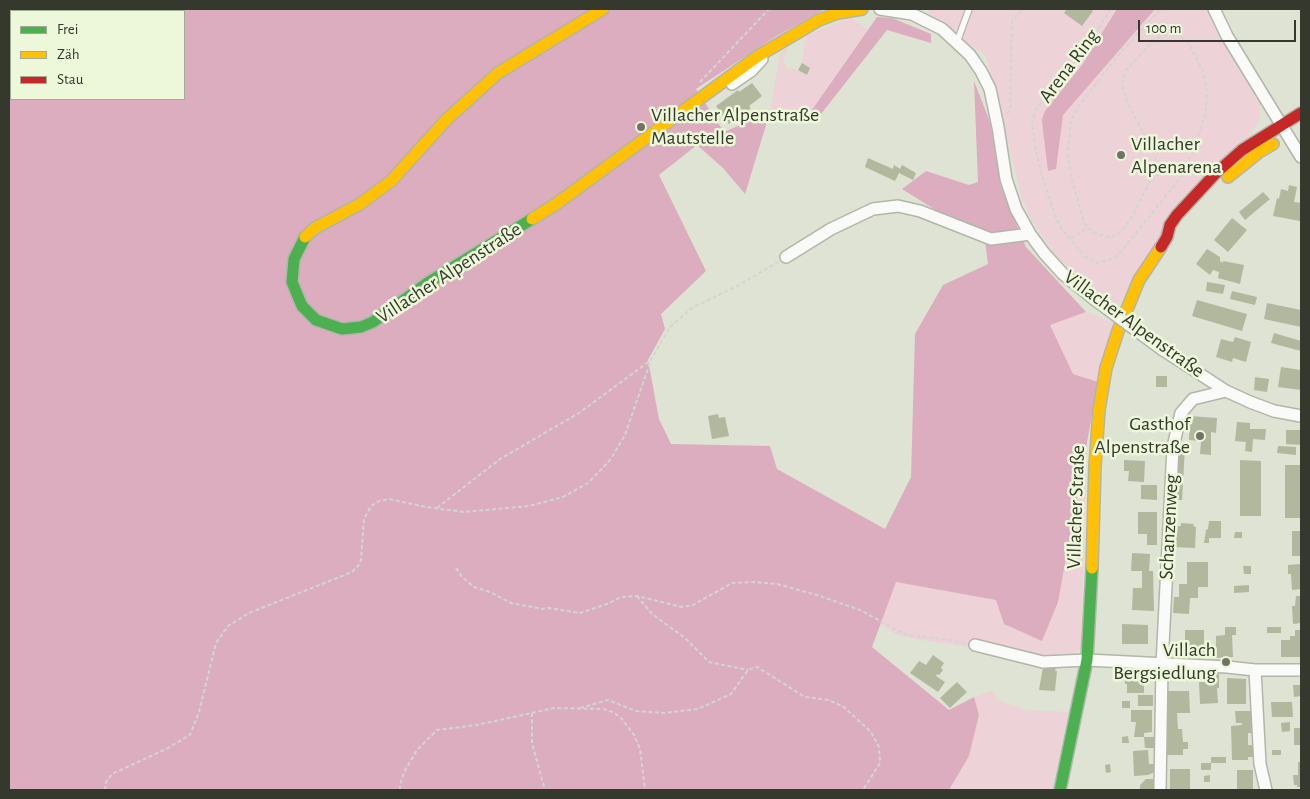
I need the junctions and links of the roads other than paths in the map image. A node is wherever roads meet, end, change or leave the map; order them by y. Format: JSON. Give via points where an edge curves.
{"nodes":[{"id":1,"x":603,"y":9,"type":"edge"},
{"id":2,"x":862,"y":9,"type":"edge"},
{"id":3,"x":880,"y":9,"type":"edge"},
{"id":4,"x":969,"y":9,"type":"edge"},
{"id":5,"x":1214,"y":9,"type":"edge"},
{"id":6,"x":957,"y":42,"type":"junction"},
{"id":7,"x":1301,"y":113,"type":"edge"},
{"id":8,"x":1287,"y":130,"type":"junction"},
{"id":9,"x":1301,"y":157,"type":"edge"},
{"id":10,"x":1030,"y":234,"type":"junction"},
{"id":11,"x":786,"y":257,"type":"road end"},
{"id":12,"x":1226,"y":391,"type":"junction"},
{"id":13,"x":1301,"y":416,"type":"edge"},
{"id":14,"x":975,"y":645,"type":"road end"},
{"id":15,"x":1087,"y":660,"type":"junction"},
{"id":16,"x":1162,"y":665,"type":"junction"},
{"id":17,"x":1256,"y":670,"type":"junction"},
{"id":18,"x":1301,"y":670,"type":"edge"},
{"id":19,"x":1060,"y":790,"type":"edge"},
{"id":20,"x":1160,"y":790,"type":"edge"},
{"id":21,"x":1266,"y":790,"type":"edge"}],
"edges":[{"from":1,"to":2,"type":"street","name":"Villacher Alpenstraße","via":[[498,73],[446,120],[386,185],[306,235],[294,259],[292,282],[302,306],[316,320],[342,329],[373,322],[429,282],[556,204],[758,56],[819,20]]},
{"from":3,"to":6,"type":"street","name":"Villacher Alpenstraße","via":[[912,14],[942,28]]},
{"from":4,"to":6,"type":"lane"},
{"from":5,"to":8,"type":"street","via":[[1227,36]]},
{"from":6,"to":10,"type":"street","name":"Villacher Alpenstraße","via":[[970,55],[990,89],[1006,179],[1016,209]]},
{"from":7,"to":8,"type":"street","name":"Villacher Straße"},
{"from":8,"to":9,"type":"street"},
{"from":8,"to":15,"type":"street","name":"Villacher Straße","via":[[1221,182],[1176,232],[1167,236],[1139,280],[1118,330],[1106,368],[1099,410]]},
{"from":10,"to":11,"type":"street","via":[[991,239],[920,211],[898,206],[873,208]]},
{"from":10,"to":12,"type":"street","name":"Villacher Alpenstraße","bridge":true,"via":[[1063,274],[1094,300]]},
{"from":12,"to":13,"type":"street","name":"Villacher Alpenstraße","via":[[1274,411]]},
{"from":12,"to":16,"type":"street","name":"Schanzenweg","via":[[1193,399],[1181,412],[1173,447]]},
{"from":14,"to":15,"type":"street","via":[[1043,662]]},
{"from":15,"to":16,"type":"street"},
{"from":15,"to":19,"type":"street","name":"Villacher Straße"},
{"from":16,"to":17,"type":"street"},
{"from":16,"to":20,"type":"street","name":"Schanzenweg"},
{"from":17,"to":18,"type":"street"},
{"from":17,"to":21,"type":"street","via":[[1260,764]]}]}
